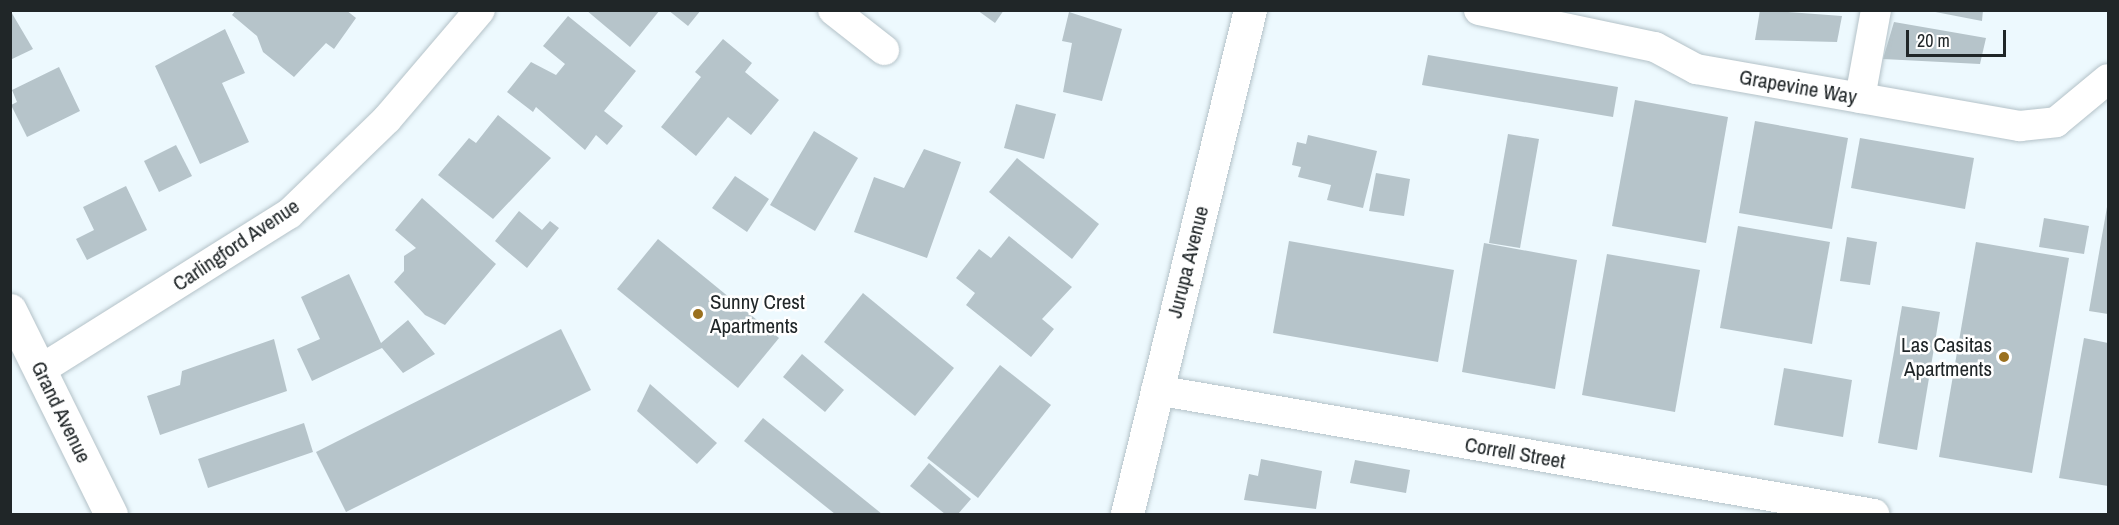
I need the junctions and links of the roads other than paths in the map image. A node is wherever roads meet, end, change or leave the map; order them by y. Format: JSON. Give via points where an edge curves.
{"nodes":[{"id":1,"x":480,"y":10,"type":"edge"},
{"id":2,"x":833,"y":10,"type":"edge"},
{"id":3,"x":1250,"y":10,"type":"edge"},
{"id":4,"x":1479,"y":10,"type":"edge"},
{"id":5,"x":1876,"y":10,"type":"edge"},
{"id":6,"x":884,"y":50,"type":"dead end"},
{"id":7,"x":2109,"y":79,"type":"edge"},
{"id":8,"x":1860,"y":98,"type":"junction"},
{"id":9,"x":10,"y":310,"type":"edge"},
{"id":10,"x":40,"y":370,"type":"junction"},
{"id":11,"x":1156,"y":390,"type":"junction"},
{"id":12,"x":111,"y":514,"type":"edge"},
{"id":13,"x":1126,"y":514,"type":"edge"},
{"id":14,"x":1874,"y":514,"type":"edge"}],
"edges":[{"from":1,"to":10,"type":"street","name":"Carlingford Avenue","via":[[387,118],[289,214]]},
{"from":2,"to":6,"type":"street"},
{"from":3,"to":11,"type":"main road","name":"Jurupa Avenue"},
{"from":4,"to":8,"type":"street","name":"Grapevine Way","via":[[1655,47],[1696,69]]},
{"from":5,"to":8,"type":"street"},
{"from":7,"to":8,"type":"street","name":"Grapevine Way","via":[[2056,122],[2020,126]]},
{"from":9,"to":10,"type":"main road","name":"Grand Avenue"},
{"from":10,"to":12,"type":"main road","name":"Grand Avenue"},
{"from":11,"to":13,"type":"main road","name":"Jurupa Avenue"},
{"from":11,"to":14,"type":"street","name":"Correll Street"}]}
